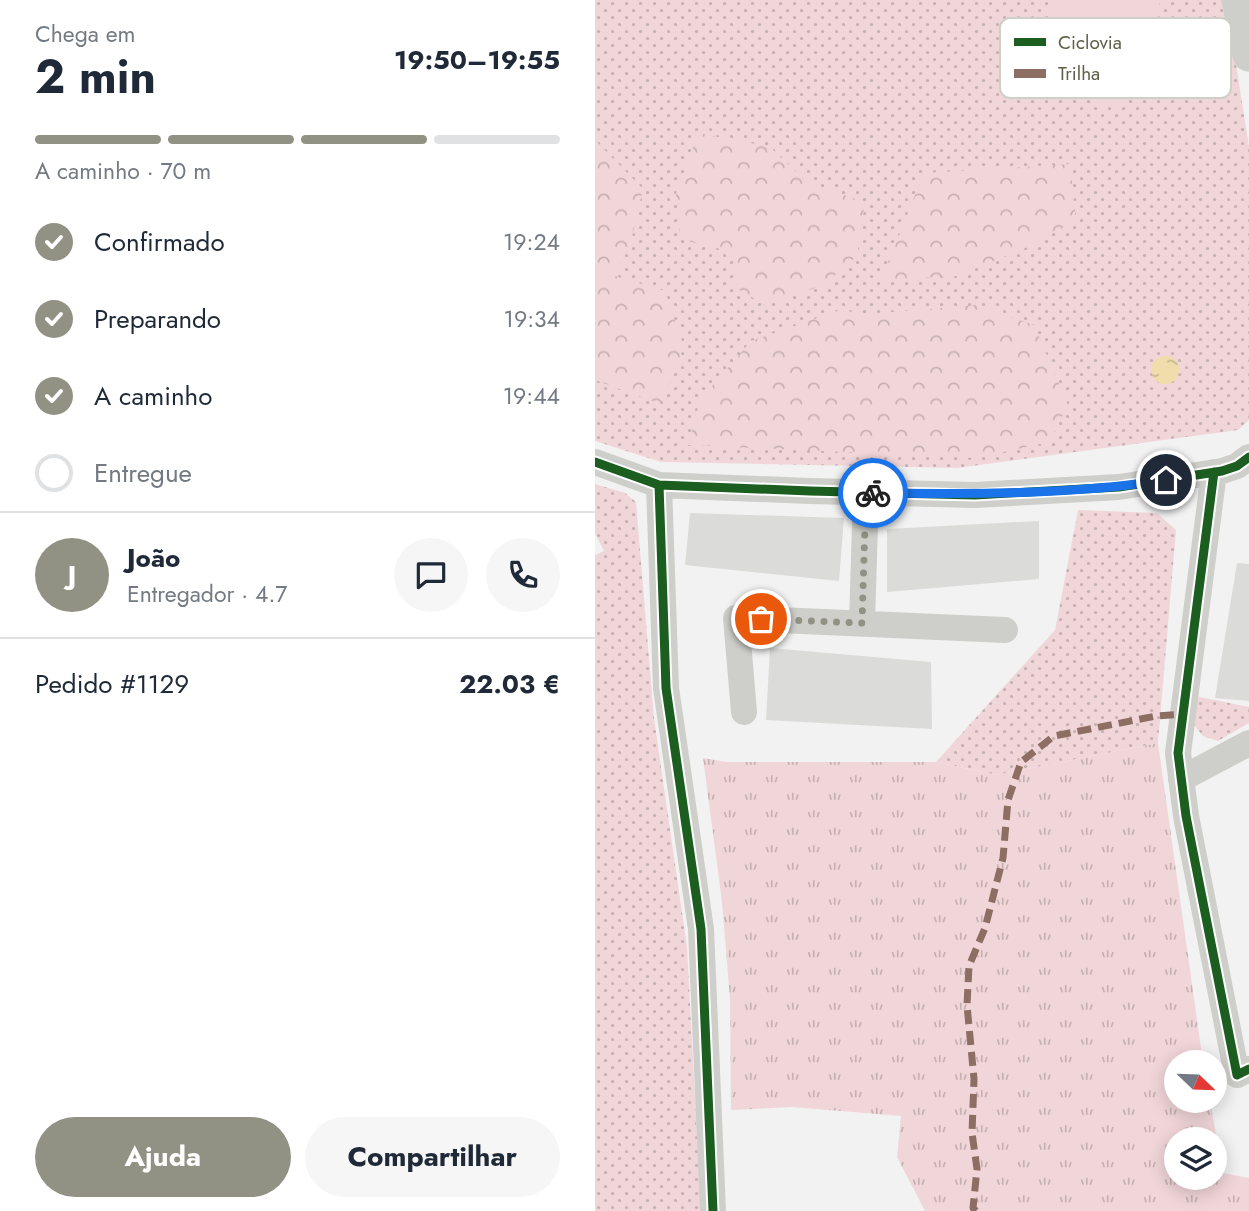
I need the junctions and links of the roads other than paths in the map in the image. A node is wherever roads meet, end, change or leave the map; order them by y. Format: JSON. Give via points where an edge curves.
{"nodes":[{"id":1,"x":1238,"y":0,"type":"edge"},
{"id":2,"x":1249,"y":55,"type":"edge"},
{"id":3,"x":1249,"y":457,"type":"edge"},
{"id":4,"x":595,"y":462,"type":"edge"},
{"id":5,"x":1214,"y":472,"type":"junction"},
{"id":6,"x":659,"y":485,"type":"junction"},
{"id":7,"x":866,"y":492,"type":"junction"},
{"id":8,"x":862,"y":623,"type":"junction"},
{"id":9,"x":1005,"y":630,"type":"dead end"},
{"id":10,"x":744,"y":712,"type":"dead end"},
{"id":11,"x":1249,"y":743,"type":"edge"},
{"id":12,"x":1181,"y":779,"type":"junction"},
{"id":13,"x":1243,"y":1072,"type":"edge"},
{"id":14,"x":713,"y":1211,"type":"edge"}],
"edges":[{"from":1,"to":2,"type":"street"},
{"from":3,"to":5,"type":"street","via":[[1237,466]]},
{"from":4,"to":6,"type":"street"},
{"from":5,"to":7,"type":"street","via":[[1119,487],[975,495]]},
{"from":5,"to":12,"type":"street","via":[[1178,753]]},
{"from":6,"to":7,"type":"street"},
{"from":6,"to":14,"type":"street","via":[[666,688],[701,929]]},
{"from":7,"to":8,"type":"street"},
{"from":8,"to":9,"type":"street"},
{"from":8,"to":10,"type":"street","via":[[736,618]]},
{"from":11,"to":12,"type":"street"},
{"from":12,"to":13,"type":"street","via":[[1185,816]]}]}
